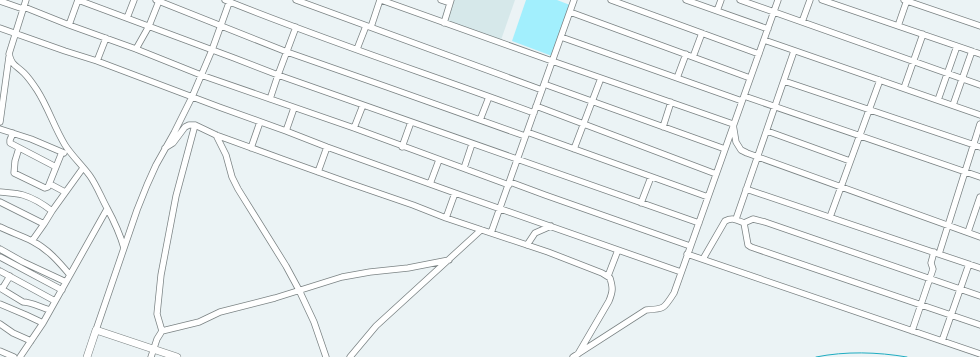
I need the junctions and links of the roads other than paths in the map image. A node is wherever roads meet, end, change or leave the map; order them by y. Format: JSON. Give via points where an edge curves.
{"nodes":[{"id":1,"x":26,"y":0,"type":"edge"},
{"id":2,"x":78,"y":0,"type":"edge"},
{"id":3,"x":134,"y":0,"type":"edge"},
{"id":4,"x":296,"y":0,"type":"edge"},
{"id":5,"x":381,"y":0,"type":"edge"},
{"id":6,"x":441,"y":0,"type":"edge"},
{"id":7,"x":574,"y":0,"type":"edge"},
{"id":8,"x":611,"y":0,"type":"edge"},
{"id":9,"x":686,"y":0,"type":"edge"},
{"id":10,"x":721,"y":0,"type":"edge"},
{"id":11,"x":740,"y":0,"type":"edge"},
{"id":12,"x":778,"y":0,"type":"edge"},
{"id":13,"x":810,"y":0,"type":"edge"},
{"id":14,"x":822,"y":0,"type":"edge"},
{"id":15,"x":906,"y":0,"type":"edge"},
{"id":16,"x":0,"y":1,"type":"edge"},
{"id":17,"x":157,"y":1,"type":"edge"},
{"id":18,"x":228,"y":1,"type":"edge"},
{"id":19,"x":304,"y":1,"type":"edge"},
{"id":20,"x":395,"y":2,"type":"edge"},
{"id":21,"x":451,"y":2,"type":"edge"},
{"id":22,"x":24,"y":8,"type":"junction"},
{"id":23,"x":717,"y":11,"type":"junction"},
{"id":24,"x":570,"y":12,"type":"junction"},
{"id":25,"x":774,"y":12,"type":"junction"},
{"id":26,"x":127,"y":18,"type":"junction"},
{"id":27,"x":802,"y":22,"type":"junction"},
{"id":28,"x":444,"y":23,"type":"junction"},
{"id":29,"x":69,"y":25,"type":"junction"},
{"id":30,"x":221,"y":25,"type":"junction"},
{"id":31,"x":148,"y":26,"type":"junction"},
{"id":32,"x":369,"y":26,"type":"junction"},
{"id":33,"x":898,"y":26,"type":"junction"},
{"id":34,"x":980,"y":26,"type":"edge"},
{"id":35,"x":296,"y":27,"type":"junction"},
{"id":36,"x":0,"y":28,"type":"edge"},
{"id":37,"x":768,"y":29,"type":"junction"},
{"id":38,"x":16,"y":33,"type":"junction"},
{"id":39,"x":702,"y":33,"type":"junction"},
{"id":40,"x":923,"y":34,"type":"junction"},
{"id":41,"x":561,"y":37,"type":"junction"},
{"id":42,"x":106,"y":38,"type":"junction"},
{"id":43,"x":764,"y":40,"type":"junction"},
{"id":44,"x":957,"y":46,"type":"junction"},
{"id":45,"x":136,"y":49,"type":"junction"},
{"id":46,"x":212,"y":50,"type":"junction"},
{"id":47,"x":357,"y":50,"type":"junction"},
{"id":48,"x":794,"y":51,"type":"junction"},
{"id":49,"x":972,"y":51,"type":"junction"},
{"id":50,"x":286,"y":52,"type":"junction"},
{"id":51,"x":9,"y":54,"type":"junction"},
{"id":52,"x":686,"y":54,"type":"junction"},
{"id":53,"x":759,"y":54,"type":"junction"},
{"id":54,"x":980,"y":54,"type":"edge"},
{"id":55,"x":693,"y":57,"type":"junction"},
{"id":56,"x":552,"y":61,"type":"junction"},
{"id":57,"x":913,"y":61,"type":"junction"},
{"id":58,"x":97,"y":62,"type":"junction"},
{"id":59,"x":0,"y":63,"type":"edge"},
{"id":60,"x":8,"y":63,"type":"junction"},
{"id":61,"x":948,"y":74,"type":"junction"},
{"id":62,"x":201,"y":75,"type":"junction"},
{"id":63,"x":278,"y":75,"type":"junction"},
{"id":64,"x":601,"y":78,"type":"junction"},
{"id":65,"x":677,"y":78,"type":"junction"},
{"id":66,"x":750,"y":78,"type":"junction"},
{"id":67,"x":962,"y":79,"type":"junction"},
{"id":68,"x":880,"y":80,"type":"junction"},
{"id":69,"x":784,"y":81,"type":"junction"},
{"id":70,"x":980,"y":85,"type":"edge"},
{"id":71,"x":543,"y":87,"type":"junction"},
{"id":72,"x":904,"y":88,"type":"junction"},
{"id":73,"x":192,"y":97,"type":"junction"},
{"id":74,"x":489,"y":97,"type":"junction"},
{"id":75,"x":270,"y":99,"type":"junction"},
{"id":76,"x":743,"y":99,"type":"junction"},
{"id":77,"x":938,"y":100,"type":"junction"},
{"id":78,"x":592,"y":102,"type":"junction"},
{"id":79,"x":671,"y":102,"type":"junction"},
{"id":80,"x":363,"y":105,"type":"junction"},
{"id":81,"x":953,"y":105,"type":"junction"},
{"id":82,"x":536,"y":106,"type":"junction"},
{"id":83,"x":775,"y":107,"type":"junction"},
{"id":84,"x":294,"y":108,"type":"junction"},
{"id":85,"x":869,"y":110,"type":"junction"},
{"id":86,"x":534,"y":113,"type":"junction"},
{"id":87,"x":980,"y":115,"type":"edge"},
{"id":88,"x":480,"y":120,"type":"junction"},
{"id":89,"x":0,"y":122,"type":"edge"},
{"id":90,"x":260,"y":122,"type":"junction"},
{"id":91,"x":411,"y":122,"type":"junction"},
{"id":92,"x":584,"y":123,"type":"junction"},
{"id":93,"x":733,"y":124,"type":"junction"},
{"id":94,"x":980,"y":124,"type":"edge"},
{"id":95,"x":195,"y":125,"type":"junction"},
{"id":96,"x":663,"y":127,"type":"junction"},
{"id":97,"x":354,"y":128,"type":"junction"},
{"id":98,"x":0,"y":129,"type":"edge"},
{"id":99,"x":286,"y":131,"type":"junction"},
{"id":100,"x":767,"y":131,"type":"junction"},
{"id":101,"x":13,"y":133,"type":"junction"},
{"id":102,"x":526,"y":134,"type":"junction"},
{"id":103,"x":216,"y":135,"type":"junction"},
{"id":104,"x":859,"y":136,"type":"junction"},
{"id":105,"x":472,"y":144,"type":"junction"},
{"id":106,"x":974,"y":144,"type":"junction"},
{"id":107,"x":402,"y":146,"type":"junction"},
{"id":108,"x":327,"y":147,"type":"junction"},
{"id":109,"x":980,"y":147,"type":"edge"},
{"id":110,"x":19,"y":148,"type":"junction"},
{"id":111,"x":165,"y":148,"type":"junction"},
{"id":112,"x":250,"y":148,"type":"junction"},
{"id":113,"x":574,"y":149,"type":"junction"},
{"id":114,"x":725,"y":149,"type":"junction"},
{"id":115,"x":62,"y":152,"type":"junction"},
{"id":116,"x":72,"y":155,"type":"junction"},
{"id":117,"x":758,"y":157,"type":"junction"},
{"id":118,"x":518,"y":159,"type":"junction"},
{"id":119,"x":439,"y":160,"type":"junction"},
{"id":120,"x":850,"y":161,"type":"junction"},
{"id":121,"x":56,"y":168,"type":"junction"},
{"id":122,"x":84,"y":168,"type":"junction"},
{"id":123,"x":464,"y":168,"type":"junction"},
{"id":124,"x":318,"y":172,"type":"junction"},
{"id":125,"x":965,"y":172,"type":"junction"},
{"id":126,"x":716,"y":174,"type":"junction"},
{"id":127,"x":651,"y":177,"type":"junction"},
{"id":128,"x":980,"y":177,"type":"edge"},
{"id":129,"x":50,"y":184,"type":"junction"},
{"id":130,"x":430,"y":184,"type":"junction"},
{"id":131,"x":509,"y":184,"type":"junction"},
{"id":132,"x":841,"y":187,"type":"junction"},
{"id":133,"x":746,"y":189,"type":"junction"},
{"id":134,"x":0,"y":192,"type":"edge"},
{"id":135,"x":65,"y":192,"type":"junction"},
{"id":136,"x":455,"y":193,"type":"junction"},
{"id":137,"x":708,"y":197,"type":"junction"},
{"id":138,"x":980,"y":197,"type":"edge"},
{"id":139,"x":0,"y":202,"type":"edge"},
{"id":140,"x":641,"y":202,"type":"junction"},
{"id":141,"x":979,"y":205,"type":"edge"},
{"id":142,"x":107,"y":209,"type":"junction"},
{"id":143,"x":501,"y":209,"type":"junction"},
{"id":144,"x":52,"y":211,"type":"junction"},
{"id":145,"x":830,"y":217,"type":"junction"},
{"id":146,"x":446,"y":218,"type":"junction"},
{"id":147,"x":736,"y":219,"type":"junction"},
{"id":148,"x":699,"y":223,"type":"junction"},
{"id":149,"x":744,"y":223,"type":"junction"},
{"id":150,"x":44,"y":224,"type":"junction"},
{"id":151,"x":948,"y":225,"type":"junction"},
{"id":152,"x":551,"y":226,"type":"junction"},
{"id":153,"x":0,"y":227,"type":"edge"},
{"id":154,"x":481,"y":230,"type":"junction"},
{"id":155,"x":968,"y":232,"type":"junction"},
{"id":156,"x":492,"y":233,"type":"junction"},
{"id":157,"x":980,"y":237,"type":"edge"},
{"id":158,"x":32,"y":241,"type":"junction"},
{"id":159,"x":527,"y":245,"type":"junction"},
{"id":160,"x":690,"y":246,"type":"junction"},
{"id":161,"x":124,"y":248,"type":"junction"},
{"id":162,"x":0,"y":249,"type":"edge"},
{"id":163,"x":618,"y":250,"type":"junction"},
{"id":164,"x":937,"y":253,"type":"junction"},
{"id":165,"x":687,"y":254,"type":"junction"},
{"id":166,"x":0,"y":257,"type":"edge"},
{"id":167,"x":702,"y":259,"type":"junction"},
{"id":168,"x":448,"y":260,"type":"junction"},
{"id":169,"x":969,"y":264,"type":"junction"},
{"id":170,"x":980,"y":268,"type":"edge"},
{"id":171,"x":0,"y":271,"type":"edge"},
{"id":172,"x":681,"y":272,"type":"junction"},
{"id":173,"x":70,"y":275,"type":"junction"},
{"id":174,"x":10,"y":276,"type":"junction"},
{"id":175,"x":608,"y":276,"type":"junction"},
{"id":176,"x":930,"y":278,"type":"junction"},
{"id":177,"x":66,"y":282,"type":"junction"},
{"id":178,"x":1,"y":289,"type":"edge"},
{"id":179,"x":960,"y":289,"type":"junction"},
{"id":180,"x":62,"y":290,"type":"junction"},
{"id":181,"x":299,"y":290,"type":"junction"},
{"id":182,"x":980,"y":296,"type":"edge"},
{"id":183,"x":55,"y":301,"type":"junction"},
{"id":184,"x":0,"y":304,"type":"edge"},
{"id":185,"x":921,"y":305,"type":"junction"},
{"id":186,"x":50,"y":310,"type":"junction"},
{"id":187,"x":951,"y":315,"type":"junction"},
{"id":188,"x":43,"y":323,"type":"junction"},
{"id":189,"x":0,"y":324,"type":"edge"},
{"id":190,"x":980,"y":325,"type":"edge"},
{"id":191,"x":96,"y":330,"type":"junction"},
{"id":192,"x":162,"y":330,"type":"junction"},
{"id":193,"x":912,"y":330,"type":"junction"},
{"id":194,"x":31,"y":341,"type":"junction"},
{"id":195,"x":942,"y":341,"type":"junction"},
{"id":196,"x":153,"y":349,"type":"junction"},
{"id":197,"x":0,"y":351,"type":"edge"},
{"id":198,"x":980,"y":354,"type":"edge"},
{"id":199,"x":575,"y":356,"type":"edge"},
{"id":200,"x":14,"y":357,"type":"edge"},
{"id":201,"x":20,"y":357,"type":"edge"},
{"id":202,"x":87,"y":357,"type":"edge"},
{"id":203,"x":151,"y":357,"type":"edge"},
{"id":204,"x":177,"y":357,"type":"edge"},
{"id":205,"x":326,"y":357,"type":"edge"},
{"id":206,"x":350,"y":357,"type":"edge"}],
"edges":[{"from":1,"to":22,"type":"street"},
{"from":2,"to":26,"type":"street"},
{"from":2,"to":29,"type":"street"},
{"from":3,"to":26,"type":"street"},
{"from":4,"to":19,"type":"street"},
{"from":5,"to":20,"type":"street"},
{"from":5,"to":32,"type":"street"},
{"from":6,"to":21,"type":"street"},
{"from":7,"to":24,"type":"street"},
{"from":8,"to":39,"type":"street"},
{"from":9,"to":23,"type":"street"},
{"from":10,"to":23,"type":"street"},
{"from":11,"to":25,"type":"street"},
{"from":12,"to":25,"type":"street"},
{"from":13,"to":27,"type":"street"},
{"from":14,"to":33,"type":"street"},
{"from":15,"to":33,"type":"street"},
{"from":15,"to":34,"type":"street"},
{"from":16,"to":22,"type":"street"},
{"from":17,"to":30,"type":"street"},
{"from":17,"to":31,"type":"street"},
{"from":18,"to":30,"type":"street"},
{"from":18,"to":35,"type":"street"},
{"from":19,"to":32,"type":"street"},
{"from":20,"to":28,"type":"street"},
{"from":21,"to":28,"type":"street"},
{"from":22,"to":29,"type":"street"},
{"from":22,"to":38,"type":"street"},
{"from":23,"to":37,"type":"street"},
{"from":24,"to":41,"type":"street"},
{"from":24,"to":52,"type":"street"},
{"from":25,"to":27,"type":"street"},
{"from":25,"to":37,"type":"street"},
{"from":26,"to":31,"type":"street"},
{"from":27,"to":57,"type":"street"},
{"from":28,"to":56,"type":"street"},
{"from":29,"to":42,"type":"street"},
{"from":30,"to":46,"type":"street"},
{"from":30,"to":50,"type":"street"},
{"from":31,"to":45,"type":"street"},
{"from":31,"to":46,"type":"street"},
{"from":32,"to":47,"type":"street"},
{"from":32,"to":71,"type":"street"},
{"from":33,"to":40,"type":"street"},
{"from":35,"to":47,"type":"street"},
{"from":35,"to":50,"type":"street"},
{"from":36,"to":38,"type":"street"},
{"from":37,"to":43,"type":"street"},
{"from":38,"to":51,"type":"street"},
{"from":38,"to":58,"type":"street"},
{"from":39,"to":53,"type":"street"},
{"from":39,"to":55,"type":"street"},
{"from":40,"to":44,"type":"street"},
{"from":40,"to":57,"type":"street"},
{"from":41,"to":56,"type":"street"},
{"from":41,"to":65,"type":"street"},
{"from":42,"to":45,"type":"street"},
{"from":42,"to":58,"type":"street"},
{"from":43,"to":48,"type":"street"},
{"from":43,"to":53,"type":"street"},
{"from":44,"to":49,"type":"street"},
{"from":44,"to":61,"type":"street"},
{"from":45,"to":62,"type":"street"},
{"from":46,"to":62,"type":"street"},
{"from":46,"to":63,"type":"street"},
{"from":47,"to":74,"type":"street"},
{"from":48,"to":68,"type":"street"},
{"from":48,"to":69,"type":"street"},
{"from":49,"to":54,"type":"street"},
{"from":49,"to":67,"type":"street"},
{"from":50,"to":63,"type":"street"},
{"from":50,"to":88,"type":"street"},
{"from":51,"to":60,"type":"street"},
{"from":51,"to":116,"type":"street","via":[[12,62],[36,88]]},
{"from":52,"to":55,"type":"street"},
{"from":52,"to":65,"type":"street"},
{"from":53,"to":66,"type":"street"},
{"from":55,"to":66,"type":"street"},
{"from":56,"to":64,"type":"street"},
{"from":56,"to":71,"type":"street"},
{"from":57,"to":61,"type":"street"},
{"from":57,"to":72,"type":"street"},
{"from":58,"to":73,"type":"street"},
{"from":59,"to":60,"type":"street"},
{"from":60,"to":89,"type":"street"},
{"from":61,"to":67,"type":"street"},
{"from":61,"to":77,"type":"street"},
{"from":62,"to":73,"type":"street"},
{"from":62,"to":75,"type":"street"},
{"from":63,"to":75,"type":"street"},
{"from":63,"to":80,"type":"street"},
{"from":64,"to":78,"type":"street"},
{"from":64,"to":79,"type":"street"},
{"from":65,"to":76,"type":"street"},
{"from":66,"to":76,"type":"street"},
{"from":67,"to":70,"type":"street"},
{"from":67,"to":81,"type":"street"},
{"from":68,"to":72,"type":"street"},
{"from":68,"to":85,"type":"street"},
{"from":69,"to":83,"type":"street"},
{"from":69,"to":85,"type":"street"},
{"from":71,"to":78,"type":"street"},
{"from":71,"to":82,"type":"street"},
{"from":72,"to":77,"type":"street"},
{"from":73,"to":90,"type":"street"},
{"from":73,"to":111,"type":"street"},
{"from":74,"to":86,"type":"street"},
{"from":74,"to":88,"type":"street"},
{"from":75,"to":84,"type":"street"},
{"from":76,"to":83,"type":"street"},
{"from":76,"to":93,"type":"street"},
{"from":77,"to":81,"type":"street"},
{"from":78,"to":92,"type":"street"},
{"from":78,"to":96,"type":"street"},
{"from":79,"to":93,"type":"street"},
{"from":79,"to":96,"type":"street"},
{"from":80,"to":91,"type":"street"},
{"from":80,"to":97,"type":"street"},
{"from":81,"to":87,"type":"street"},
{"from":82,"to":86,"type":"street"},
{"from":82,"to":92,"type":"street"},
{"from":83,"to":100,"type":"street"},
{"from":83,"to":104,"type":"street"},
{"from":84,"to":97,"type":"street"},
{"from":84,"to":99,"type":"street"},
{"from":85,"to":104,"type":"street"},
{"from":85,"to":106,"type":"street"},
{"from":86,"to":102,"type":"street"},
{"from":88,"to":102,"type":"street"},
{"from":90,"to":99,"type":"street"},
{"from":90,"to":112,"type":"street"},
{"from":91,"to":105,"type":"street"},
{"from":91,"to":107,"type":"street"},
{"from":92,"to":113,"type":"street"},
{"from":92,"to":126,"type":"street"},
{"from":93,"to":114,"type":"street"},
{"from":93,"to":117,"type":"street","via":[[736,142],[741,150]]},
{"from":94,"to":106,"type":"street"},
{"from":95,"to":103,"type":"street"},
{"from":95,"to":111,"type":"street","via":[[189,125]]},
{"from":95,"to":192,"type":"street","via":[[176,196],[161,275],[157,314]]},
{"from":96,"to":114,"type":"street"},
{"from":97,"to":107,"type":"street"},
{"from":98,"to":101,"type":"street"},
{"from":99,"to":108,"type":"street"},
{"from":100,"to":117,"type":"street"},
{"from":100,"to":120,"type":"street"},
{"from":101,"to":110,"type":"street","via":[[9,142]]},
{"from":101,"to":115,"type":"street"},
{"from":102,"to":113,"type":"street"},
{"from":102,"to":118,"type":"street"},
{"from":103,"to":112,"type":"street"},
{"from":103,"to":181,"type":"street","via":[[238,189]]},
{"from":104,"to":120,"type":"street"},
{"from":104,"to":125,"type":"street"},
{"from":105,"to":118,"type":"street"},
{"from":105,"to":123,"type":"street"},
{"from":106,"to":109,"type":"street"},
{"from":106,"to":125,"type":"street"},
{"from":107,"to":119,"type":"street"},
{"from":108,"to":124,"type":"street"},
{"from":108,"to":130,"type":"street"},
{"from":110,"to":121,"type":"street"},
{"from":110,"to":129,"type":"street","via":[[14,173],[45,188]]},
{"from":111,"to":161,"type":"street","via":[[147,185]]},
{"from":112,"to":124,"type":"street"},
{"from":113,"to":127,"type":"street"},
{"from":114,"to":126,"type":"street"},
{"from":115,"to":116,"type":"street"},
{"from":115,"to":121,"type":"street"},
{"from":116,"to":122,"type":"street"},
{"from":117,"to":132,"type":"street"},
{"from":117,"to":133,"type":"street"},
{"from":118,"to":131,"type":"street"},
{"from":118,"to":140,"type":"street"},
{"from":119,"to":123,"type":"street"},
{"from":119,"to":130,"type":"street"},
{"from":120,"to":132,"type":"street"},
{"from":121,"to":129,"type":"street"},
{"from":122,"to":135,"type":"street"},
{"from":122,"to":142,"type":"street","via":[[98,188]]},
{"from":123,"to":131,"type":"street"},
{"from":124,"to":146,"type":"street"},
{"from":125,"to":128,"type":"street"},
{"from":125,"to":151,"type":"street"},
{"from":126,"to":137,"type":"street"},
{"from":127,"to":137,"type":"street"},
{"from":127,"to":140,"type":"street"},
{"from":129,"to":135,"type":"street"},
{"from":130,"to":136,"type":"street"},
{"from":131,"to":143,"type":"street"},
{"from":131,"to":160,"type":"street"},
{"from":132,"to":145,"type":"street"},
{"from":132,"to":151,"type":"street"},
{"from":133,"to":145,"type":"street"},
{"from":133,"to":147,"type":"street"},
{"from":134,"to":144,"type":"street","via":[[28,197]]},
{"from":135,"to":144,"type":"street"},
{"from":136,"to":143,"type":"street"},
{"from":136,"to":146,"type":"street"},
{"from":137,"to":148,"type":"street"},
{"from":138,"to":141,"type":"street"},
{"from":139,"to":150,"type":"street"},
{"from":140,"to":148,"type":"street"},
{"from":141,"to":155,"type":"street"},
{"from":142,"to":161,"type":"street"},
{"from":142,"to":173,"type":"street"},
{"from":143,"to":152,"type":"street"},
{"from":143,"to":156,"type":"street"},
{"from":144,"to":150,"type":"street"},
{"from":145,"to":164,"type":"street"},
{"from":146,"to":154,"type":"street"},
{"from":147,"to":149,"type":"street"},
{"from":147,"to":167,"type":"street","via":[[725,221]]},
{"from":148,"to":160,"type":"street"},
{"from":149,"to":176,"type":"street","via":[[753,219],[765,222]]},
{"from":149,"to":185,"type":"street","via":[[748,245],[751,247]]},
{"from":150,"to":158,"type":"street"},
{"from":151,"to":155,"type":"street"},
{"from":151,"to":164,"type":"street"},
{"from":152,"to":159,"type":"street","via":[[535,233]]},
{"from":152,"to":163,"type":"street"},
{"from":153,"to":158,"type":"street"},
{"from":154,"to":156,"type":"street"},
{"from":154,"to":168,"type":"street"},
{"from":155,"to":157,"type":"street"},
{"from":156,"to":159,"type":"street"},
{"from":158,"to":173,"type":"street","via":[[48,252]]},
{"from":159,"to":175,"type":"street"},
{"from":160,"to":165,"type":"street"},
{"from":161,"to":191,"type":"street"},
{"from":162,"to":177,"type":"street"},
{"from":163,"to":172,"type":"street"},
{"from":163,"to":175,"type":"street"},
{"from":164,"to":169,"type":"street"},
{"from":164,"to":176,"type":"street","via":[[931,263],[933,269]]},
{"from":165,"to":167,"type":"street"},
{"from":165,"to":172,"type":"street"},
{"from":166,"to":180,"type":"street"},
{"from":167,"to":193,"type":"street"},
{"from":168,"to":181,"type":"street","via":[[342,277]]},
{"from":168,"to":206,"type":"street","via":[[376,326]]},
{"from":169,"to":170,"type":"street"},
{"from":169,"to":179,"type":"street"},
{"from":171,"to":174,"type":"street"},
{"from":172,"to":199,"type":"street","via":[[674,293],[667,304],[660,309],[646,310]]},
{"from":173,"to":177,"type":"street"},
{"from":174,"to":178,"type":"street"},
{"from":174,"to":183,"type":"street"},
{"from":175,"to":199,"type":"street","via":[[613,292]]},
{"from":176,"to":179,"type":"street"},
{"from":176,"to":185,"type":"street"},
{"from":177,"to":180,"type":"street"},
{"from":178,"to":186,"type":"street","via":[[23,302]]},
{"from":179,"to":182,"type":"street"},
{"from":179,"to":187,"type":"street"},
{"from":180,"to":183,"type":"street"},
{"from":181,"to":192,"type":"street","via":[[220,312],[199,322]]},
{"from":181,"to":205,"type":"street"},
{"from":183,"to":186,"type":"street"},
{"from":184,"to":188,"type":"street"},
{"from":185,"to":187,"type":"street"},
{"from":185,"to":193,"type":"street"},
{"from":186,"to":188,"type":"street"},
{"from":187,"to":190,"type":"street"},
{"from":187,"to":195,"type":"street"},
{"from":188,"to":194,"type":"street"},
{"from":189,"to":194,"type":"street"},
{"from":191,"to":196,"type":"main road"},
{"from":191,"to":202,"type":"main road"},
{"from":192,"to":196,"type":"street"},
{"from":193,"to":195,"type":"street"},
{"from":194,"to":201,"type":"street"},
{"from":195,"to":198,"type":"street"},
{"from":196,"to":203,"type":"street"},
{"from":196,"to":204,"type":"main road"},
{"from":197,"to":200,"type":"street"}]}
